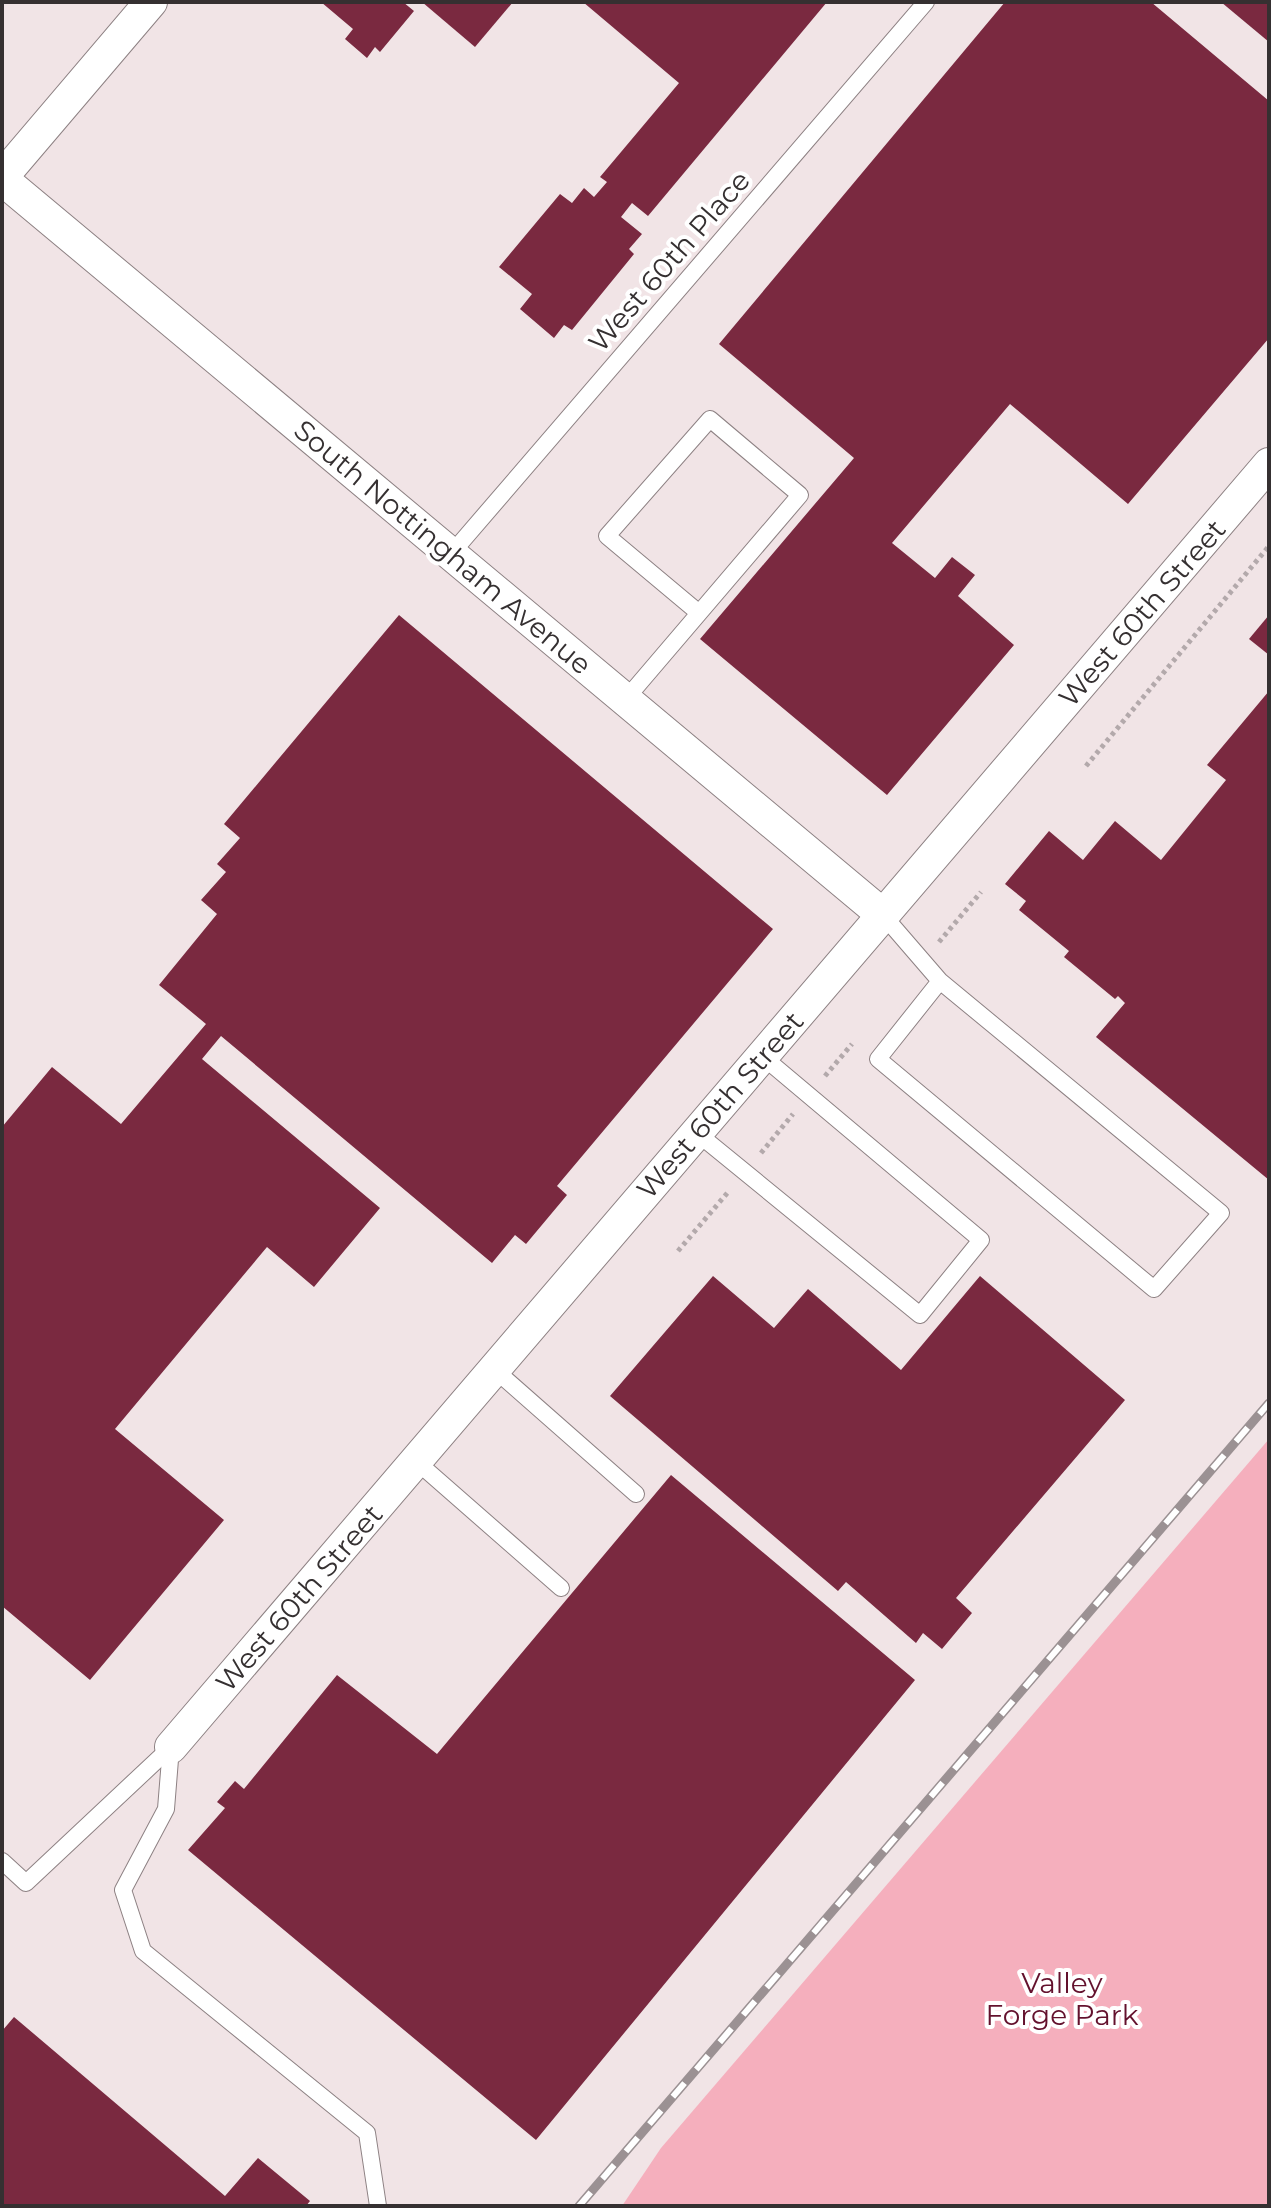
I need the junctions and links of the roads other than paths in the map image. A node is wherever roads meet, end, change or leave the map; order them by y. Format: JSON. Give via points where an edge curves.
{"nodes":[{"id":1,"x":151,"y":2,"type":"edge"},
{"id":2,"x":926,"y":2,"type":"edge"},
{"id":3,"x":2,"y":178,"type":"edge"},
{"id":4,"x":1269,"y":464,"type":"edge"},
{"id":5,"x":451,"y":554,"type":"junction"},
{"id":6,"x":699,"y":613,"type":"junction"},
{"id":7,"x":625,"y":700,"type":"junction"},
{"id":8,"x":883,"y":915,"type":"junction"},
{"id":9,"x":940,"y":981,"type":"junction"},
{"id":10,"x":762,"y":1056,"type":"junction"},
{"id":11,"x":697,"y":1133,"type":"junction"},
{"id":12,"x":494,"y":1369,"type":"junction"},
{"id":13,"x":416,"y":1461,"type":"junction"},
{"id":14,"x":636,"y":1494,"type":"dead end"},
{"id":15,"x":561,"y":1588,"type":"dead end"},
{"id":16,"x":171,"y":1747,"type":"junction"},
{"id":17,"x":2,"y":1861,"type":"edge"},
{"id":18,"x":378,"y":2206,"type":"edge"}],
"edges":[{"from":1,"to":3,"type":"street"},
{"from":2,"to":5,"type":"lane","name":"West 60th Place"},
{"from":3,"to":5,"type":"street","name":"South Nottingham Avenue"},
{"from":4,"to":8,"type":"street","name":"West 60th Street"},
{"from":5,"to":7,"type":"street","name":"South Nottingham Avenue"},
{"from":6,"to":6,"type":"lane","via":[[800,495],[710,419],[607,536]]},
{"from":6,"to":7,"type":"lane"},
{"from":7,"to":8,"type":"street","name":"South Nottingham Avenue"},
{"from":8,"to":9,"type":"lane"},
{"from":8,"to":10,"type":"street","name":"West 60th Street"},
{"from":9,"to":9,"type":"lane","via":[[1221,1213],[1154,1289],[878,1059]]},
{"from":10,"to":11,"type":"street","name":"West 60th Street"},
{"from":10,"to":11,"type":"lane","via":[[981,1240],[920,1315]]},
{"from":11,"to":12,"type":"street","name":"West 60th Street"},
{"from":12,"to":13,"type":"street","name":"West 60th Street"},
{"from":12,"to":14,"type":"lane"},
{"from":13,"to":15,"type":"lane"},
{"from":13,"to":16,"type":"street","name":"West 60th Street"},
{"from":16,"to":17,"type":"lane","via":[[26,1883]]},
{"from":16,"to":18,"type":"lane","via":[[166,1809],[123,1890],[143,1951],[367,2133]]}]}
